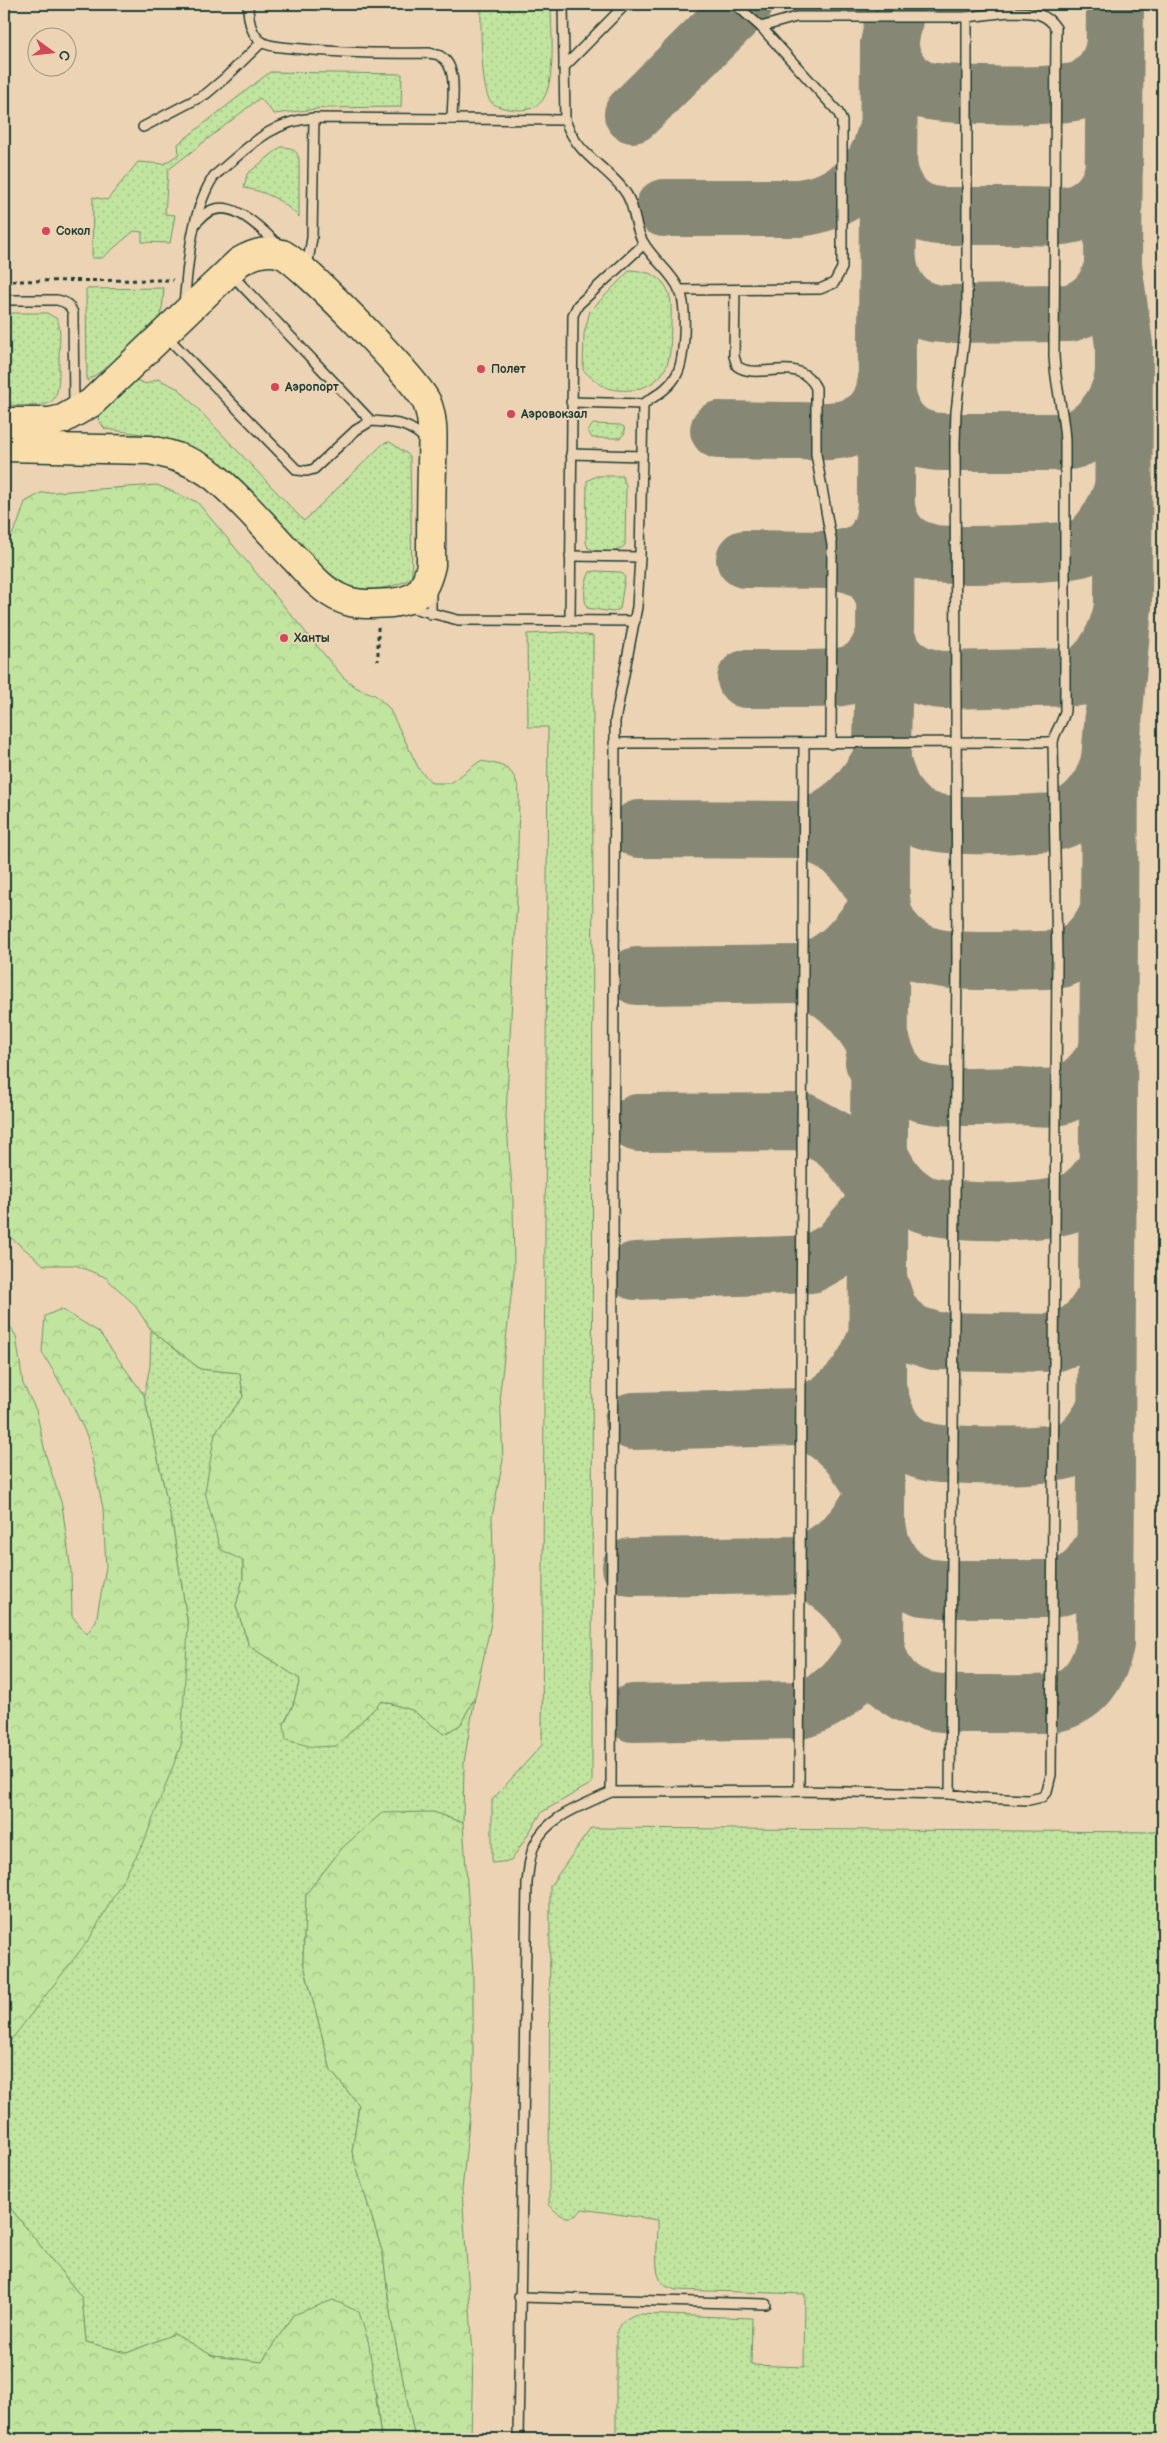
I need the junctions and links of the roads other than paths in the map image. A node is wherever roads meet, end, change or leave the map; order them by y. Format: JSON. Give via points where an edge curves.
{"nodes":[{"id":1,"x":248,"y":4,"type":"edge"},
{"id":2,"x":563,"y":4,"type":"edge"},
{"id":3,"x":626,"y":4,"type":"edge"},
{"id":4,"x":735,"y":4,"type":"edge"},
{"id":5,"x":967,"y":17,"type":"junction"},
{"id":6,"x":761,"y":27,"type":"junction"},
{"id":7,"x":262,"y":42,"type":"junction"},
{"id":8,"x":564,"y":67,"type":"junction"},
{"id":9,"x":314,"y":118,"type":"junction"},
{"id":10,"x":452,"y":119,"type":"junction"},
{"id":11,"x":565,"y":120,"type":"junction"},
{"id":12,"x":142,"y":127,"type":"dead end"},
{"id":13,"x":196,"y":223,"type":"junction"},
{"id":14,"x":644,"y":244,"type":"junction"},
{"id":15,"x":300,"y":266,"type":"junction"},
{"id":16,"x":228,"y":271,"type":"junction"},
{"id":17,"x":679,"y":290,"type":"junction"},
{"id":18,"x":735,"y":290,"type":"junction"},
{"id":19,"x":4,"y":300,"type":"edge"},
{"id":20,"x":183,"y":315,"type":"junction"},
{"id":21,"x":163,"y":334,"type":"junction"},
{"id":22,"x":571,"y":402,"type":"junction"},
{"id":23,"x":643,"y":404,"type":"junction"},
{"id":24,"x":74,"y":413,"type":"junction"},
{"id":25,"x":371,"y":421,"type":"junction"},
{"id":26,"x":4,"y":422,"type":"edge"},
{"id":27,"x":432,"y":446,"type":"junction"},
{"id":28,"x":4,"y":447,"type":"edge"},
{"id":29,"x":571,"y":454,"type":"junction"},
{"id":30,"x":642,"y":456,"type":"junction"},
{"id":31,"x":570,"y":556,"type":"junction"},
{"id":32,"x":640,"y":557,"type":"junction"},
{"id":33,"x":431,"y":565,"type":"junction"},
{"id":34,"x":391,"y":603,"type":"junction"},
{"id":35,"x":432,"y":614,"type":"junction"},
{"id":36,"x":570,"y":620,"type":"junction"},
{"id":37,"x":635,"y":621,"type":"junction"},
{"id":38,"x":1053,"y":742,"type":"junction"},
{"id":39,"x":614,"y":743,"type":"junction"},
{"id":40,"x":955,"y":743,"type":"junction"},
{"id":41,"x":804,"y":744,"type":"junction"},
{"id":42,"x":831,"y":744,"type":"junction"},
{"id":43,"x":798,"y":1791,"type":"junction"},
{"id":44,"x":611,"y":1792,"type":"junction"},
{"id":45,"x":950,"y":1794,"type":"junction"},
{"id":46,"x":519,"y":2297,"type":"junction"},
{"id":47,"x":766,"y":2304,"type":"dead end"},
{"id":48,"x":518,"y":2439,"type":"edge"}],
"edges":[{"from":1,"to":7,"type":"lane","via":[[253,32]]},
{"from":2,"to":8,"type":"lane"},
{"from":3,"to":8,"type":"lane"},
{"from":4,"to":6,"type":"lane"},
{"from":5,"to":6,"type":"lane","via":[[796,17]]},
{"from":5,"to":38,"type":"lane","via":[[1009,12],[1044,14],[1056,28],[1054,355],[1066,442],[1064,717]]},
{"from":5,"to":40,"type":"lane","via":[[967,314],[955,442]]},
{"from":6,"to":18,"type":"lane","via":[[838,112],[842,121],[842,268],[834,283],[820,289]]},
{"from":7,"to":10,"type":"lane","via":[[330,52],[429,53],[440,56],[450,65]]},
{"from":7,"to":12,"type":"lane","via":[[206,94]]},
{"from":8,"to":11,"type":"lane"},
{"from":9,"to":10,"type":"lane"},
{"from":9,"to":13,"type":"lane","via":[[285,122],[272,128],[214,176],[203,195]]},
{"from":9,"to":15,"type":"lane","via":[[312,238]]},
{"from":10,"to":11,"type":"lane"},
{"from":11,"to":14,"type":"lane","via":[[580,149],[630,200]]},
{"from":13,"to":15,"type":"lane","via":[[204,213],[214,208],[235,211],[259,226]]},
{"from":13,"to":20,"type":"lane"},
{"from":14,"to":17,"type":"lane"},
{"from":14,"to":22,"type":"lane","via":[[578,305],[573,315]]},
{"from":15,"to":16,"type":"main road","via":[[276,252],[266,252],[245,258]]},
{"from":15,"to":27,"type":"main road","via":[[420,389],[430,417]]},
{"from":16,"to":20,"type":"main road"},
{"from":16,"to":25,"type":"lane"},
{"from":17,"to":18,"type":"lane"},
{"from":17,"to":23,"type":"lane","via":[[684,313],[680,366],[665,389]]},
{"from":18,"to":42,"type":"lane","via":[[734,356],[737,366],[746,370],[799,372],[812,380],[816,388],[816,454],[832,545]]},
{"from":19,"to":24,"type":"lane","via":[[58,300],[70,306],[73,313]]},
{"from":20,"to":21,"type":"main road"},
{"from":21,"to":24,"type":"main road","via":[[111,385]]},
{"from":21,"to":25,"type":"lane","via":[[297,470],[314,469],[356,430]]},
{"from":22,"to":23,"type":"lane"},
{"from":22,"to":29,"type":"lane"},
{"from":23,"to":30,"type":"lane"},
{"from":24,"to":26,"type":"main road","via":[[50,422]]},
{"from":25,"to":27,"type":"lane","via":[[412,427]]},
{"from":27,"to":33,"type":"main road"},
{"from":28,"to":34,"type":"main road","via":[[150,450],[193,463],[215,477],[330,593],[354,603]]},
{"from":29,"to":30,"type":"lane"},
{"from":29,"to":31,"type":"lane"},
{"from":30,"to":32,"type":"lane"},
{"from":31,"to":32,"type":"lane"},
{"from":31,"to":36,"type":"lane"},
{"from":32,"to":37,"type":"lane"},
{"from":33,"to":34,"type":"main road","via":[[427,580],[414,598]]},
{"from":33,"to":35,"type":"lane"},
{"from":34,"to":35,"type":"lane"},
{"from":35,"to":36,"type":"lane","via":[[458,620]]},
{"from":36,"to":37,"type":"lane"},
{"from":37,"to":39,"type":"lane","via":[[616,710]]},
{"from":38,"to":40,"type":"lane"},
{"from":38,"to":45,"type":"lane","via":[[1057,959],[1051,1775],[1042,1797],[1029,1800]]},
{"from":39,"to":41,"type":"lane"},
{"from":39,"to":44,"type":"lane"},
{"from":40,"to":42,"type":"lane"},
{"from":40,"to":45,"type":"lane","via":[[957,961]]},
{"from":41,"to":42,"type":"lane"},
{"from":41,"to":43,"type":"lane"},
{"from":43,"to":44,"type":"lane"},
{"from":43,"to":45,"type":"lane"},
{"from":44,"to":46,"type":"lane","via":[[554,1820],[534,1844],[530,1863],[527,1882]]},
{"from":46,"to":47,"type":"lane"},
{"from":46,"to":48,"type":"lane"}]}
